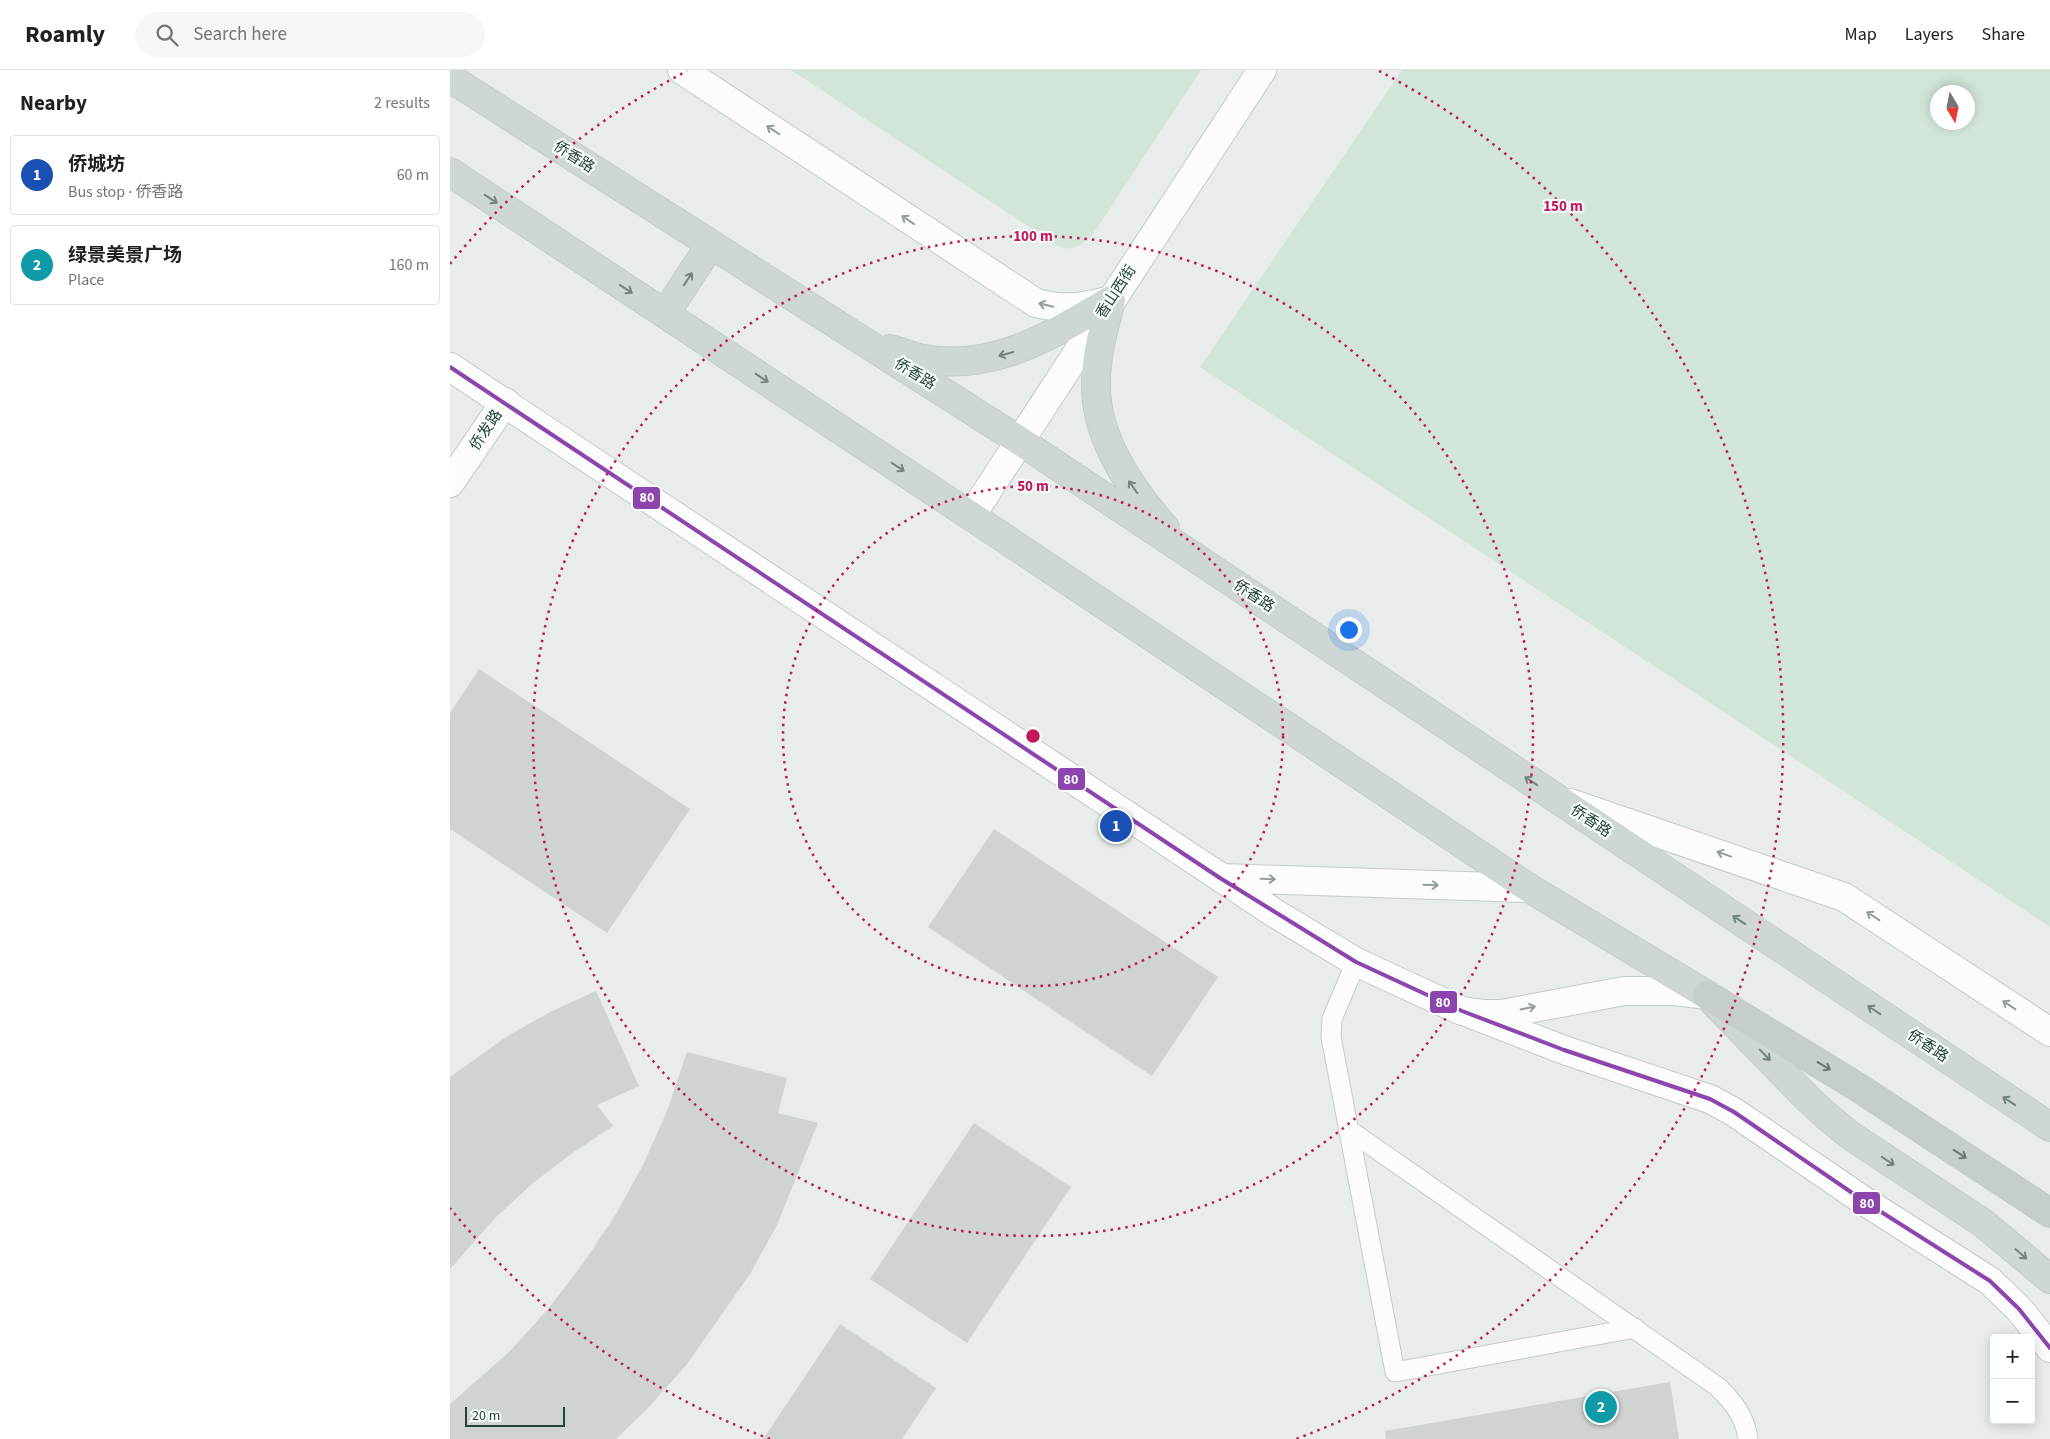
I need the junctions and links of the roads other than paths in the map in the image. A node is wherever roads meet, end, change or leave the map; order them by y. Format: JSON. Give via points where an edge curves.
{"nodes":[{"id":1,"x":682,"y":70,"type":"edge"},
{"id":2,"x":1262,"y":70,"type":"edge"},
{"id":3,"x":457,"y":78,"type":"edge"},
{"id":4,"x":450,"y":172,"type":"edge"},
{"id":5,"x":711,"y":244,"type":"junction"},
{"id":6,"x":1111,"y":300,"type":"junction"},
{"id":7,"x":665,"y":314,"type":"junction"},
{"id":8,"x":865,"y":342,"type":"junction"},
{"id":9,"x":450,"y":367,"type":"edge"},
{"id":10,"x":505,"y":402,"type":"junction"},
{"id":11,"x":1020,"y":441,"type":"junction"},
{"id":12,"x":450,"y":483,"type":"edge"},
{"id":13,"x":972,"y":516,"type":"junction"},
{"id":14,"x":1186,"y":551,"type":"junction"},
{"id":15,"x":1560,"y":800,"type":"junction"},
{"id":16,"x":1220,"y":878,"type":"junction"},
{"id":17,"x":1529,"y":888,"type":"junction"},
{"id":18,"x":1356,"y":962,"type":"junction"},
{"id":19,"x":1707,"y":995,"type":"junction"},
{"id":20,"x":1462,"y":1011,"type":"junction"},
{"id":21,"x":2050,"y":1032,"type":"edge"},
{"id":22,"x":2050,"y":1127,"type":"edge"},
{"id":23,"x":1349,"y":1130,"type":"junction"},
{"id":24,"x":2050,"y":1213,"type":"edge"},
{"id":25,"x":2050,"y":1279,"type":"edge"},
{"id":26,"x":1635,"y":1328,"type":"junction"},
{"id":27,"x":2050,"y":1348,"type":"edge"},
{"id":28,"x":1748,"y":1439,"type":"edge"}],
"edges":[{"from":6,"to":1,"type":"main road","one_way":true,"via":[[1082,308],[1060,309],[1036,303]]},
{"from":2,"to":6,"type":"main road","name":"香山西街"},
{"from":3,"to":5,"type":"main road","name":"侨香路"},
{"from":4,"to":7,"type":"main road","one_way":true},
{"from":7,"to":5,"type":"main road","one_way":true},
{"from":5,"to":8,"type":"main road","name":"侨香路"},
{"from":6,"to":8,"type":"main road","one_way":true,"via":[[1029,346],[986,359],[924,359]]},
{"from":6,"to":11,"type":"main road","name":"香山西街"},
{"from":14,"to":6,"type":"main road","one_way":true,"via":[[1151,512],[1119,466],[1099,413],[1096,384],[1098,351]]},
{"from":7,"to":13,"type":"main road","one_way":true},
{"from":8,"to":11,"type":"main road","name":"侨香路"},
{"from":9,"to":10,"type":"main road"},
{"from":10,"to":12,"type":"main road","name":"侨发路"},
{"from":10,"to":16,"type":"main road"},
{"from":11,"to":13,"type":"main road","name":"香山西街"},
{"from":11,"to":14,"type":"main road","name":"侨香路"},
{"from":13,"to":17,"type":"main road"},
{"from":15,"to":14,"type":"main road","name":"侨香路","one_way":true},
{"from":21,"to":15,"type":"main road","one_way":true,"via":[[1844,897]]},
{"from":22,"to":15,"type":"main road","name":"侨香路","one_way":true},
{"from":16,"to":17,"type":"main road","one_way":true},
{"from":16,"to":18,"type":"main road"},
{"from":17,"to":19,"type":"main road"},
{"from":18,"to":20,"type":"main road"},
{"from":18,"to":23,"type":"lane","via":[[1332,1019],[1330,1037]]},
{"from":20,"to":19,"type":"main road","one_way":true,"via":[[1502,1014],[1624,991]]},
{"from":19,"to":24,"type":"highway","one_way":true,"via":[[1859,1088]]},
{"from":19,"to":25,"type":"main road","one_way":true,"via":[[1808,1099],[1850,1136],[1983,1224]]},
{"from":20,"to":27,"type":"main road","via":[[1564,1050],[1710,1099],[1734,1112],[1864,1201],[1990,1281],[2019,1309]]},
{"from":23,"to":26,"type":"lane"},
{"from":23,"to":26,"type":"lane","via":[[1395,1372]]},
{"from":26,"to":28,"type":"lane","via":[[1718,1386],[1735,1404],[1744,1421]]}]}
